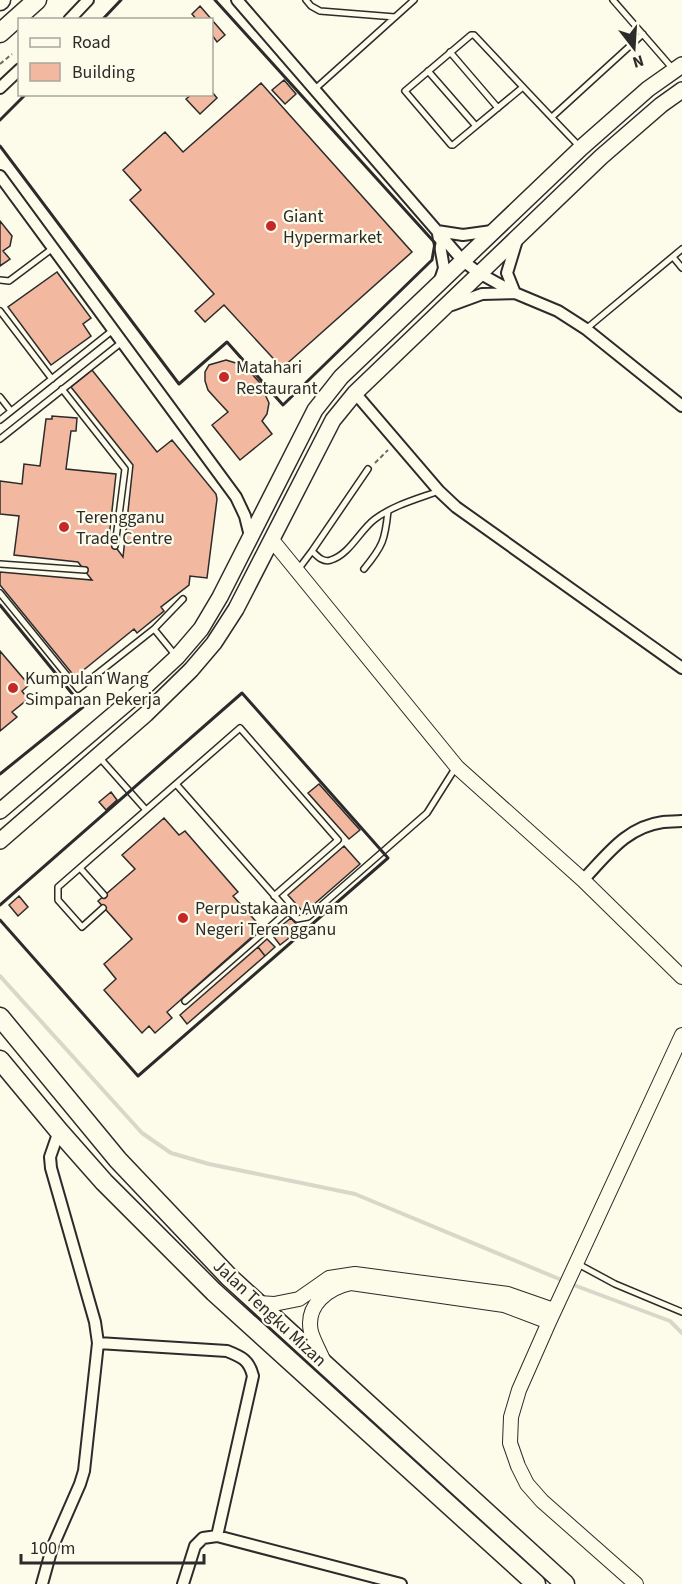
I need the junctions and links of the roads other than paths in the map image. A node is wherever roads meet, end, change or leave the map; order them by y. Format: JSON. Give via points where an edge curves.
{"nodes":[{"id":1,"x":37,"y":0,"type":"edge"},
{"id":2,"x":88,"y":0,"type":"edge"},
{"id":3,"x":237,"y":0,"type":"edge"},
{"id":4,"x":306,"y":0,"type":"edge"},
{"id":5,"x":414,"y":0,"type":"edge"},
{"id":6,"x":616,"y":1,"type":"edge"},
{"id":7,"x":71,"y":18,"type":"edge"},
{"id":8,"x":395,"y":18,"type":"junction"},
{"id":9,"x":0,"y":33,"type":"edge"},
{"id":10,"x":643,"y":34,"type":"junction"},
{"id":11,"x":450,"y":52,"type":"junction"},
{"id":12,"x":678,"y":67,"type":"edge"},
{"id":13,"x":18,"y":71,"type":"edge"},
{"id":14,"x":428,"y":71,"type":"junction"},
{"id":15,"x":523,"y":87,"type":"junction"},
{"id":16,"x":0,"y":88,"type":"edge"},
{"id":17,"x":315,"y":88,"type":"junction"},
{"id":18,"x":682,"y":90,"type":"edge"},
{"id":19,"x":498,"y":108,"type":"junction"},
{"id":20,"x":552,"y":117,"type":"junction"},
{"id":21,"x":476,"y":126,"type":"junction"},
{"id":22,"x":581,"y":148,"type":"junction"},
{"id":23,"x":0,"y":176,"type":"edge"},
{"id":24,"x":495,"y":230,"type":"junction"},
{"id":25,"x":437,"y":231,"type":"junction"},
{"id":26,"x":519,"y":235,"type":"junction"},
{"id":27,"x":53,"y":248,"type":"junction"},
{"id":28,"x":682,"y":249,"type":"edge"},
{"id":29,"x":673,"y":257,"type":"junction"},
{"id":30,"x":463,"y":261,"type":"junction"},
{"id":31,"x":682,"y":268,"type":"edge"},
{"id":32,"x":479,"y":273,"type":"junction"},
{"id":33,"x":0,"y":280,"type":"edge"},
{"id":34,"x":439,"y":284,"type":"junction"},
{"id":35,"x":515,"y":293,"type":"junction"},
{"id":36,"x":0,"y":311,"type":"edge"},
{"id":37,"x":439,"y":311,"type":"junction"},
{"id":38,"x":586,"y":329,"type":"junction"},
{"id":39,"x":113,"y":330,"type":"junction"},
{"id":40,"x":122,"y":342,"type":"junction"},
{"id":41,"x":52,"y":379,"type":"junction"},
{"id":42,"x":62,"y":390,"type":"junction"},
{"id":43,"x":355,"y":393,"type":"junction"},
{"id":44,"x":0,"y":397,"type":"edge"},
{"id":45,"x":682,"y":406,"type":"edge"},
{"id":46,"x":11,"y":411,"type":"junction"},
{"id":47,"x":0,"y":420,"type":"edge"},
{"id":48,"x":0,"y":439,"type":"edge"},
{"id":49,"x":368,"y":469,"type":"road end"},
{"id":50,"x":439,"y":491,"type":"junction"},
{"id":51,"x":388,"y":511,"type":"junction"},
{"id":52,"x":250,"y":536,"type":"junction"},
{"id":53,"x":272,"y":540,"type":"junction"},
{"id":54,"x":115,"y":546,"type":"dead end"},
{"id":55,"x":312,"y":550,"type":"junction"},
{"id":56,"x":0,"y":564,"type":"edge"},
{"id":57,"x":364,"y":569,"type":"dead end"},
{"id":58,"x":85,"y":570,"type":"dead end"},
{"id":59,"x":297,"y":572,"type":"junction"},
{"id":60,"x":0,"y":592,"type":"edge"},
{"id":61,"x":183,"y":599,"type":"dead end"},
{"id":62,"x":154,"y":629,"type":"junction"},
{"id":63,"x":177,"y":657,"type":"junction"},
{"id":64,"x":682,"y":668,"type":"edge"},
{"id":65,"x":98,"y":756,"type":"junction"},
{"id":66,"x":457,"y":767,"type":"junction"},
{"id":67,"x":176,"y":784,"type":"junction"},
{"id":68,"x":146,"y":810,"type":"junction"},
{"id":69,"x":0,"y":811,"type":"edge"},
{"id":70,"x":682,"y":821,"type":"edge"},
{"id":71,"x":0,"y":841,"type":"edge"},
{"id":72,"x":80,"y":868,"type":"junction"},
{"id":73,"x":584,"y":880,"type":"junction"},
{"id":74,"x":104,"y":895,"type":"dead end"},
{"id":75,"x":274,"y":896,"type":"junction"},
{"id":76,"x":104,"y":908,"type":"dead end"},
{"id":77,"x":288,"y":911,"type":"junction"},
{"id":78,"x":682,"y":977,"type":"edge"},
{"id":79,"x":185,"y":1001,"type":"dead end"},
{"id":80,"x":0,"y":1017,"type":"edge"},
{"id":81,"x":682,"y":1035,"type":"edge"},
{"id":82,"x":0,"y":1060,"type":"edge"},
{"id":83,"x":59,"y":1131,"type":"junction"},
{"id":84,"x":575,"y":1265,"type":"junction"},
{"id":85,"x":258,"y":1303,"type":"junction"},
{"id":86,"x":682,"y":1312,"type":"edge"},
{"id":87,"x":552,"y":1316,"type":"junction"},
{"id":88,"x":98,"y":1343,"type":"junction"},
{"id":89,"x":324,"y":1362,"type":"junction"},
{"id":90,"x":217,"y":1536,"type":"junction"},
{"id":91,"x":387,"y":1582,"type":"edge"},
{"id":92,"x":42,"y":1584,"type":"edge"},
{"id":93,"x":183,"y":1584,"type":"edge"},
{"id":94,"x":401,"y":1584,"type":"edge"},
{"id":95,"x":536,"y":1584,"type":"edge"},
{"id":96,"x":565,"y":1584,"type":"edge"},
{"id":97,"x":636,"y":1584,"type":"edge"}],
"edges":[{"from":1,"to":9,"type":"highway"},
{"from":2,"to":7,"type":"street"},
{"from":3,"to":17,"type":"street"},
{"from":4,"to":8,"type":"lane","via":[[320,11]]},
{"from":5,"to":8,"type":"lane"},
{"from":6,"to":10,"type":"lane"},
{"from":8,"to":17,"type":"lane"},
{"from":10,"to":12,"type":"lane"},
{"from":10,"to":20,"type":"lane"},
{"from":11,"to":14,"type":"lane"},
{"from":11,"to":15,"type":"lane","via":[[474,35]]},
{"from":11,"to":19,"type":"lane"},
{"from":12,"to":22,"type":"main road"},
{"from":13,"to":16,"type":"street"},
{"from":14,"to":21,"type":"lane"},
{"from":14,"to":21,"type":"lane","via":[[405,93],[451,145]]},
{"from":15,"to":19,"type":"lane"},
{"from":15,"to":20,"type":"lane"},
{"from":17,"to":25,"type":"street"},
{"from":18,"to":26,"type":"main road","via":[[601,157]]},
{"from":19,"to":21,"type":"lane"},
{"from":20,"to":22,"type":"lane"},
{"from":22,"to":24,"type":"main road"},
{"from":23,"to":27,"type":"street"},
{"from":24,"to":25,"type":"street","via":[[463,236]]},
{"from":24,"to":30,"type":"main road"},
{"from":25,"to":30,"type":"street"},
{"from":25,"to":34,"type":"street","via":[[444,268]]},
{"from":26,"to":32,"type":"main road"},
{"from":26,"to":35,"type":"street","via":[[507,273]]},
{"from":27,"to":33,"type":"lane","via":[[9,281]]},
{"from":27,"to":39,"type":"street"},
{"from":28,"to":29,"type":"lane"},
{"from":29,"to":31,"type":"lane"},
{"from":29,"to":38,"type":"lane"},
{"from":30,"to":32,"type":"street"},
{"from":30,"to":34,"type":"main road"},
{"from":32,"to":35,"type":"street"},
{"from":32,"to":37,"type":"main road"},
{"from":34,"to":52,"type":"main road","via":[[324,397]]},
{"from":35,"to":37,"type":"street","via":[[475,296]]},
{"from":35,"to":38,"type":"street","via":[[558,311]]},
{"from":36,"to":41,"type":"lane"},
{"from":37,"to":43,"type":"main road"},
{"from":38,"to":45,"type":"street"},
{"from":39,"to":40,"type":"street"},
{"from":39,"to":41,"type":"lane"},
{"from":40,"to":42,"type":"lane"},
{"from":40,"to":52,"type":"street","via":[[236,497]]},
{"from":41,"to":46,"type":"lane"},
{"from":42,"to":48,"type":"lane"},
{"from":42,"to":54,"type":"lane","via":[[125,469]]},
{"from":43,"to":50,"type":"street"},
{"from":43,"to":53,"type":"main road","via":[[333,420]]},
{"from":44,"to":46,"type":"lane"},
{"from":46,"to":47,"type":"lane"},
{"from":49,"to":55,"type":"lane"},
{"from":50,"to":51,"type":"lane"},
{"from":50,"to":64,"type":"street"},
{"from":51,"to":55,"type":"lane","via":[[373,520],[332,560],[326,561]]},
{"from":51,"to":57,"type":"lane","via":[[384,541]]},
{"from":52,"to":63,"type":"main road","via":[[201,629]]},
{"from":53,"to":59,"type":"street"},
{"from":53,"to":65,"type":"main road","via":[[214,643],[146,714]]},
{"from":55,"to":59,"type":"lane"},
{"from":56,"to":58,"type":"lane"},
{"from":59,"to":66,"type":"street"},
{"from":60,"to":62,"type":"lane","via":[[78,689]]},
{"from":61,"to":62,"type":"lane"},
{"from":62,"to":63,"type":"lane"},
{"from":63,"to":69,"type":"main road"},
{"from":65,"to":68,"type":"lane"},
{"from":65,"to":71,"type":"main road"},
{"from":66,"to":73,"type":"street"},
{"from":66,"to":77,"type":"lane","via":[[427,813],[308,917],[297,919]]},
{"from":67,"to":68,"type":"lane"},
{"from":67,"to":75,"type":"lane"},
{"from":67,"to":75,"type":"lane","via":[[240,728],[338,840]]},
{"from":68,"to":72,"type":"lane"},
{"from":70,"to":73,"type":"street","via":[[646,826],[629,833]]},
{"from":72,"to":74,"type":"lane"},
{"from":72,"to":76,"type":"lane","via":[[58,887],[58,900],[81,927]]},
{"from":73,"to":78,"type":"street"},
{"from":75,"to":77,"type":"lane"},
{"from":77,"to":79,"type":"lane"},
{"from":80,"to":85,"type":"highway","name":"Jalan Tengku Mizan","via":[[118,1160]]},
{"from":81,"to":84,"type":"street"},
{"from":82,"to":83,"type":"highway","name":"Jalan Tengku Mizan"},
{"from":83,"to":88,"type":"street","via":[[50,1157],[51,1167]]},
{"from":83,"to":95,"type":"highway","name":"Jalan Tengku Mizan","via":[[214,1292]]},
{"from":84,"to":86,"type":"lane"},
{"from":84,"to":87,"type":"street"},
{"from":85,"to":87,"type":"street","via":[[299,1299],[328,1278],[355,1274],[508,1294]]},
{"from":85,"to":89,"type":"highway","name":"Jalan Tengku Mizan"},
{"from":87,"to":89,"type":"street","via":[[504,1305],[351,1283],[339,1285],[313,1309],[310,1320]]},
{"from":87,"to":97,"type":"street","via":[[519,1390],[511,1417],[510,1443],[527,1484],[542,1501]]},
{"from":88,"to":90,"type":"street","via":[[227,1352],[244,1358],[251,1366],[253,1376]]},
{"from":88,"to":92,"type":"street","via":[[84,1471],[52,1548]]},
{"from":89,"to":96,"type":"highway","name":"Jalan Tengku Mizan"},
{"from":90,"to":91,"type":"street"},
{"from":90,"to":93,"type":"street","via":[[203,1538],[195,1546]]},
{"from":91,"to":94,"type":"street"}]}
